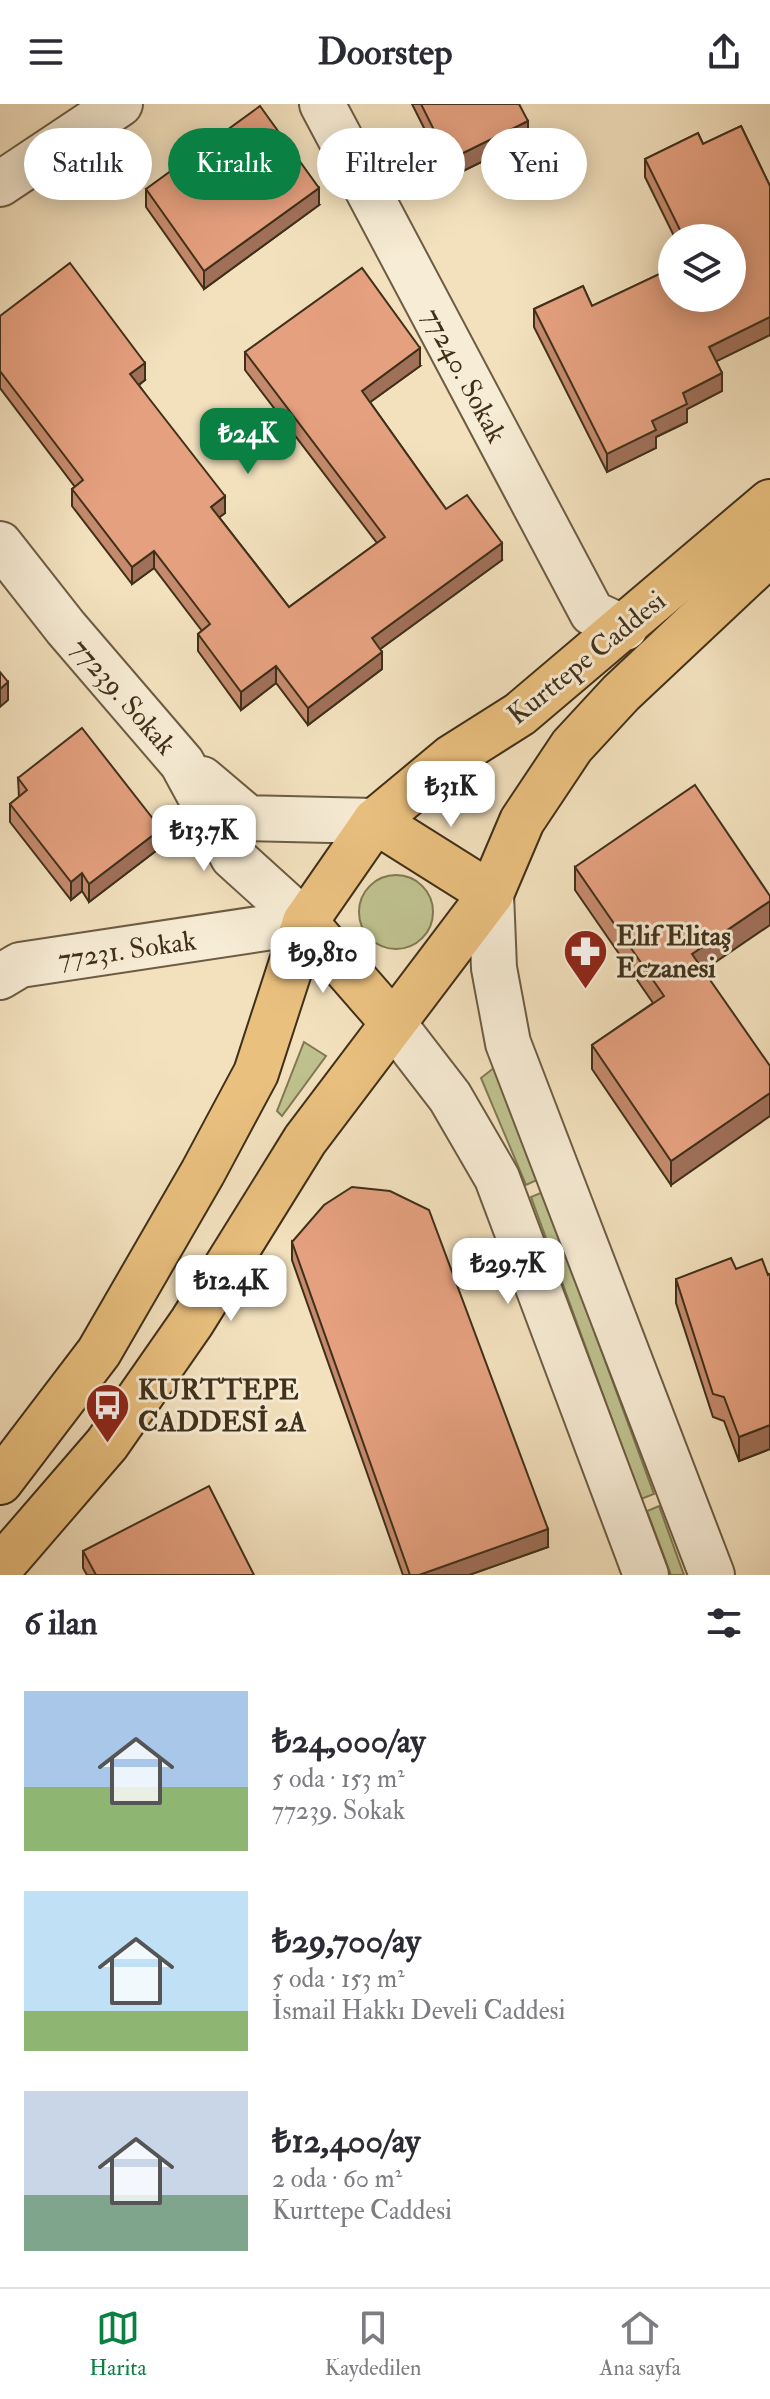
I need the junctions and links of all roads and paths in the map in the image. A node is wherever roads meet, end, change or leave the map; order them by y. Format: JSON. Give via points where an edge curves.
{"nodes":[{"id":1,"x":120,"y":104,"type":"edge"},
{"id":2,"x":322,"y":104,"type":"edge"},
{"id":3,"x":0,"y":184,"type":"edge"},
{"id":4,"x":770,"y":502,"type":"edge"},
{"id":5,"x":0,"y":544,"type":"edge"},
{"id":6,"x":770,"y":553,"type":"edge"},
{"id":7,"x":625,"y":628,"type":"junction"},
{"id":8,"x":182,"y":763,"type":"junction"},
{"id":9,"x":375,"y":821,"type":"junction"},
{"id":10,"x":491,"y":894,"type":"junction"},
{"id":11,"x":305,"y":922,"type":"junction"},
{"id":12,"x":0,"y":977,"type":"edge"},
{"id":13,"x":393,"y":1023,"type":"junction"},
{"id":14,"x":0,"y":1482,"type":"edge"},
{"id":15,"x":0,"y":1568,"type":"edge"},
{"id":16,"x":646,"y":1575,"type":"edge"},
{"id":17,"x":712,"y":1575,"type":"edge"}],
"edges":[{"from":1,"to":3,"type":"street"},
{"from":2,"to":7,"type":"street","name":"77240. Sokak","via":[[592,613]]},
{"from":4,"to":7,"type":"main road","name":"Kurttepe Caddesi"},
{"from":5,"to":8,"type":"street","name":"77239. Sokak"},
{"from":6,"to":10,"type":"main road","name":"Kurttepe Caddesi","via":[[572,746],[522,821]]},
{"from":7,"to":9,"type":"main road","name":"Kurttepe Caddesi"},
{"from":8,"to":9,"type":"street","via":[[248,818]]},
{"from":8,"to":11,"type":"street","name":"77239. Sokak","via":[[233,857]]},
{"from":9,"to":10,"type":"main road"},
{"from":9,"to":11,"type":"main road","name":"Kurttepe Caddesi"},
{"from":10,"to":13,"type":"main road","name":"Kurttepe Caddesi"},
{"from":10,"to":17,"type":"street","via":[[494,968],[508,1043]]},
{"from":11,"to":12,"type":"street","name":"77231. Sokak","via":[[20,965]]},
{"from":11,"to":13,"type":"main road"},
{"from":11,"to":14,"type":"main road","via":[[256,1073],[203,1172],[99,1352]]},
{"from":13,"to":15,"type":"main road","via":[[305,1140],[192,1322],[107,1444]]},
{"from":13,"to":16,"type":"street","via":[[450,1097],[497,1178]]}]}
